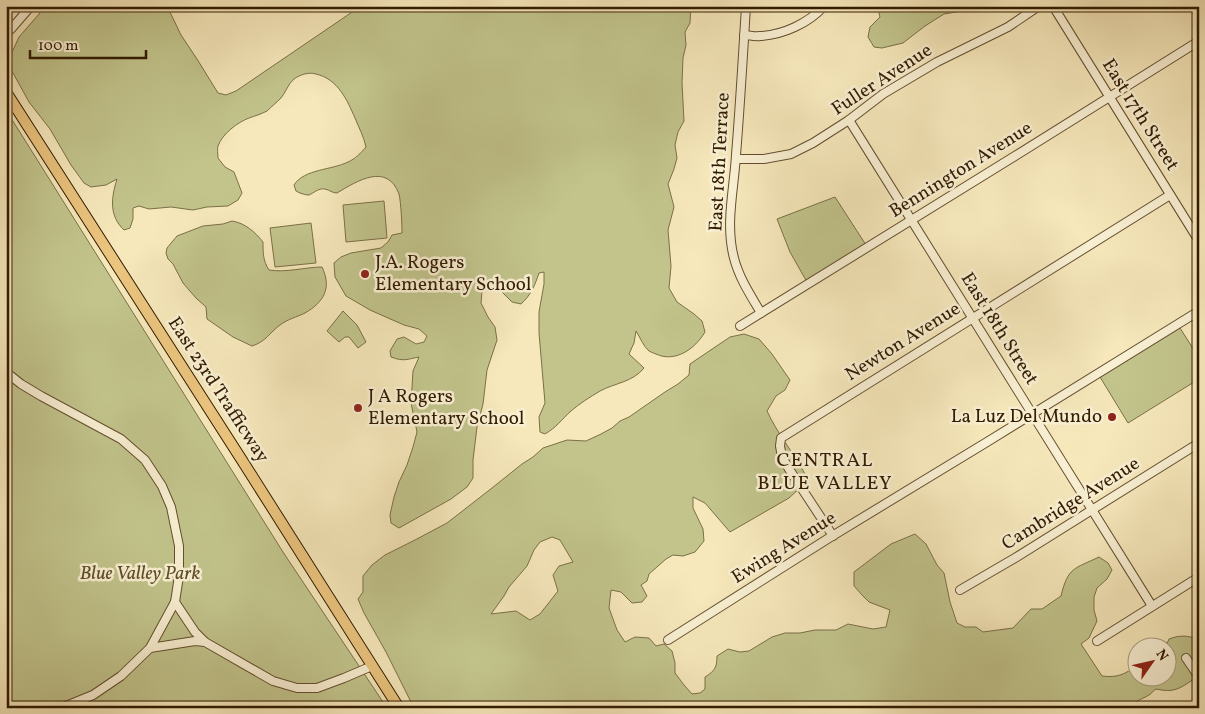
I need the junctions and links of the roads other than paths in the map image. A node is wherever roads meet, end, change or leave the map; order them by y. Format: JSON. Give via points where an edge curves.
{"nodes":[{"id":1,"x":31,"y":6,"type":"edge"},
{"id":2,"x":746,"y":6,"type":"edge"},
{"id":3,"x":824,"y":6,"type":"edge"},
{"id":4,"x":1039,"y":6,"type":"edge"},
{"id":5,"x":1052,"y":6,"type":"edge"},
{"id":6,"x":1194,"y":6,"type":"edge"},
{"id":7,"x":1199,"y":15,"type":"edge"},
{"id":8,"x":6,"y":34,"type":"edge"},
{"id":9,"x":744,"y":35,"type":"junction"},
{"id":10,"x":1199,"y":40,"type":"edge"},
{"id":11,"x":6,"y":92,"type":"edge"},
{"id":12,"x":1109,"y":97,"type":"junction"},
{"id":13,"x":850,"y":120,"type":"junction"},
{"id":14,"x":736,"y":158,"type":"junction"},
{"id":15,"x":1170,"y":195,"type":"junction"},
{"id":16,"x":911,"y":220,"type":"junction"},
{"id":17,"x":1199,"y":241,"type":"edge"},
{"id":18,"x":1199,"y":311,"type":"edge"},
{"id":19,"x":761,"y":313,"type":"junction"},
{"id":20,"x":972,"y":318,"type":"junction"},
{"id":21,"x":740,"y":326,"type":"dead end"},
{"id":22,"x":6,"y":372,"type":"edge"},
{"id":23,"x":1033,"y":414,"type":"junction"},
{"id":24,"x":1199,"y":444,"type":"edge"},
{"id":25,"x":1093,"y":510,"type":"junction"},
{"id":26,"x":833,"y":536,"type":"junction"},
{"id":27,"x":1199,"y":577,"type":"edge"},
{"id":28,"x":960,"y":590,"type":"dead end"},
{"id":29,"x":175,"y":602,"type":"junction"},
{"id":30,"x":1152,"y":606,"type":"junction"},
{"id":31,"x":668,"y":640,"type":"dead end"},
{"id":32,"x":1096,"y":641,"type":"dead end"},
{"id":33,"x":206,"y":642,"type":"junction"},
{"id":34,"x":150,"y":648,"type":"junction"},
{"id":35,"x":1186,"y":658,"type":"dead end"},
{"id":36,"x":372,"y":666,"type":"junction"},
{"id":37,"x":1199,"y":677,"type":"edge"},
{"id":38,"x":61,"y":708,"type":"edge"},
{"id":39,"x":399,"y":708,"type":"edge"}],
"edges":[{"from":1,"to":8,"type":"street"},
{"from":2,"to":9,"type":"street","name":"East 18th Terrace"},
{"from":3,"to":9,"type":"street","via":[[802,23],[783,32]]},
{"from":4,"to":13,"type":"street","name":"Fuller Avenue","via":[[1008,27],[882,94]]},
{"from":5,"to":12,"type":"street","name":"East 17th Street"},
{"from":6,"to":7,"type":"street"},
{"from":9,"to":14,"type":"street","name":"East 18th Terrace"},
{"from":10,"to":12,"type":"street","name":"Bennington Avenue"},
{"from":11,"to":36,"type":"main road","name":"East 23rd Trafficway"},
{"from":12,"to":15,"type":"street","name":"East 17th Street"},
{"from":12,"to":16,"type":"street","name":"Bennington Avenue"},
{"from":13,"to":14,"type":"street","name":"Fuller Avenue","via":[[791,154],[764,159]]},
{"from":13,"to":16,"type":"street","name":"East 18th Street"},
{"from":14,"to":19,"type":"street","name":"East 18th Terrace","via":[[730,226],[734,258]]},
{"from":15,"to":17,"type":"street","name":"East 17th Street"},
{"from":15,"to":20,"type":"street","name":"Newton Avenue"},
{"from":16,"to":19,"type":"street","name":"Bennington Avenue"},
{"from":16,"to":20,"type":"street","name":"East 18th Street"},
{"from":18,"to":23,"type":"street","name":"Ewing Avenue"},
{"from":19,"to":21,"type":"street","name":"Bennington Avenue"},
{"from":20,"to":23,"type":"street","name":"East 18th Street"},
{"from":20,"to":26,"type":"street","name":"Newton Avenue","via":[[781,438],[782,457]]},
{"from":22,"to":29,"type":"street","via":[[21,384],[121,440],[145,460],[171,507],[179,546]]},
{"from":23,"to":25,"type":"street","name":"East 18th Street"},
{"from":23,"to":26,"type":"street","name":"Ewing Avenue"},
{"from":24,"to":25,"type":"street","name":"Cambridge Avenue"},
{"from":25,"to":28,"type":"street","name":"Cambridge Avenue"},
{"from":25,"to":30,"type":"street","name":"East 18th Street"},
{"from":26,"to":31,"type":"street","name":"Ewing Avenue"},
{"from":27,"to":30,"type":"street"},
{"from":29,"to":33,"type":"street","via":[[195,632]]},
{"from":29,"to":34,"type":"street"},
{"from":30,"to":32,"type":"street"},
{"from":33,"to":34,"type":"street","via":[[195,640]]},
{"from":33,"to":36,"type":"street","via":[[272,681],[297,688],[318,688]]},
{"from":34,"to":38,"type":"street","via":[[121,676],[93,696]]},
{"from":35,"to":37,"type":"street"},
{"from":36,"to":39,"type":"main road","name":"East 23rd Trafficway"}]}
